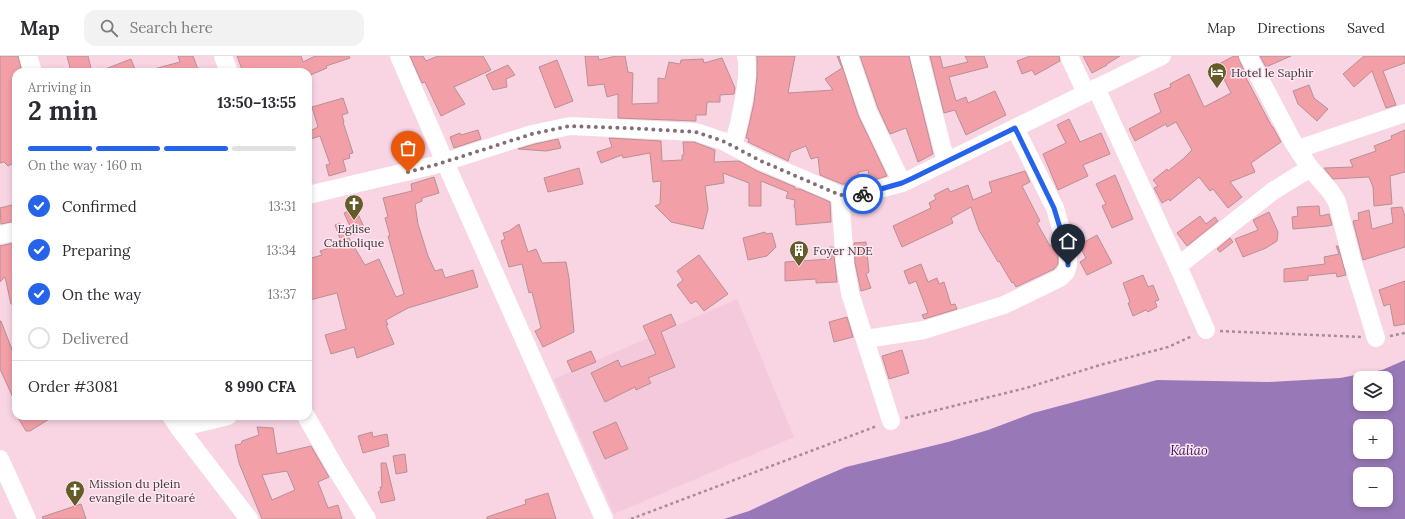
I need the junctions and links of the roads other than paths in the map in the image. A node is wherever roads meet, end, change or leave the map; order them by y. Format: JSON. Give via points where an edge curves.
{"nodes":[{"id":1,"x":28,"y":56,"type":"edge"},
{"id":2,"x":223,"y":56,"type":"edge"},
{"id":3,"x":399,"y":56,"type":"edge"},
{"id":4,"x":746,"y":56,"type":"edge"},
{"id":5,"x":849,"y":56,"type":"edge"},
{"id":6,"x":919,"y":56,"type":"edge"},
{"id":7,"x":1069,"y":56,"type":"edge"},
{"id":8,"x":1162,"y":56,"type":"edge"},
{"id":9,"x":1248,"y":56,"type":"edge"},
{"id":10,"x":32,"y":68,"type":"edge"},
{"id":11,"x":228,"y":68,"type":"edge"},
{"id":12,"x":1091,"y":90,"type":"junction"},
{"id":13,"x":1405,"y":113,"type":"edge"},
{"id":14,"x":1015,"y":128,"type":"junction"},
{"id":15,"x":733,"y":146,"type":"junction"},
{"id":16,"x":1298,"y":149,"type":"junction"},
{"id":17,"x":445,"y":162,"type":"junction"},
{"id":18,"x":946,"y":162,"type":"junction"},
{"id":19,"x":1310,"y":168,"type":"junction"},
{"id":20,"x":902,"y":183,"type":"junction"},
{"id":21,"x":312,"y":194,"type":"edge"},
{"id":22,"x":840,"y":195,"type":"junction"},
{"id":23,"x":12,"y":232,"type":"edge"},
{"id":24,"x":0,"y":236,"type":"edge"},
{"id":25,"x":1178,"y":266,"type":"junction"},
{"id":26,"x":1206,"y":330,"type":"road end"},
{"id":27,"x":1376,"y":338,"type":"road end"},
{"id":28,"x":866,"y":339,"type":"junction"},
{"id":29,"x":193,"y":420,"type":"edge"},
{"id":30,"x":308,"y":420,"type":"edge"},
{"id":31,"x":891,"y":421,"type":"road end"},
{"id":32,"x":175,"y":422,"type":"edge"},
{"id":33,"x":0,"y":459,"type":"edge"},
{"id":34,"x":27,"y":519,"type":"edge"},
{"id":35,"x":249,"y":519,"type":"edge"},
{"id":36,"x":367,"y":519,"type":"edge"},
{"id":37,"x":604,"y":519,"type":"edge"}],
"edges":[{"from":1,"to":10,"type":"street"},
{"from":2,"to":11,"type":"street"},
{"from":3,"to":17,"type":"street"},
{"from":4,"to":15,"type":"street","via":[[744,95]]},
{"from":5,"to":20,"type":"street","via":[[868,112]]},
{"from":6,"to":18,"type":"street"},
{"from":7,"to":12,"type":"street"},
{"from":8,"to":12,"type":"street"},
{"from":9,"to":16,"type":"street"},
{"from":12,"to":14,"type":"street"},
{"from":12,"to":25,"type":"street"},
{"from":13,"to":16,"type":"street"},
{"from":14,"to":18,"type":"street"},
{"from":14,"to":28,"type":"street","via":[[1054,208],[1068,254],[1066,272],[1060,278],[1004,305],[924,330]]},
{"from":15,"to":17,"type":"street","via":[[696,132],[570,126],[532,134]]},
{"from":15,"to":22,"type":"street"},
{"from":16,"to":19,"type":"street"},
{"from":17,"to":21,"type":"street"},
{"from":17,"to":37,"type":"street"},
{"from":18,"to":20,"type":"street"},
{"from":19,"to":25,"type":"street","via":[[1273,191]]},
{"from":19,"to":27,"type":"street","via":[[1337,202]]},
{"from":20,"to":22,"type":"street","via":[[861,194]]},
{"from":22,"to":28,"type":"street","via":[[845,264],[850,293]]},
{"from":23,"to":24,"type":"street"},
{"from":25,"to":26,"type":"street"},
{"from":28,"to":31,"type":"street"},
{"from":29,"to":32,"type":"street"},
{"from":30,"to":36,"type":"street"},
{"from":32,"to":35,"type":"street"},
{"from":33,"to":34,"type":"street"}]}
